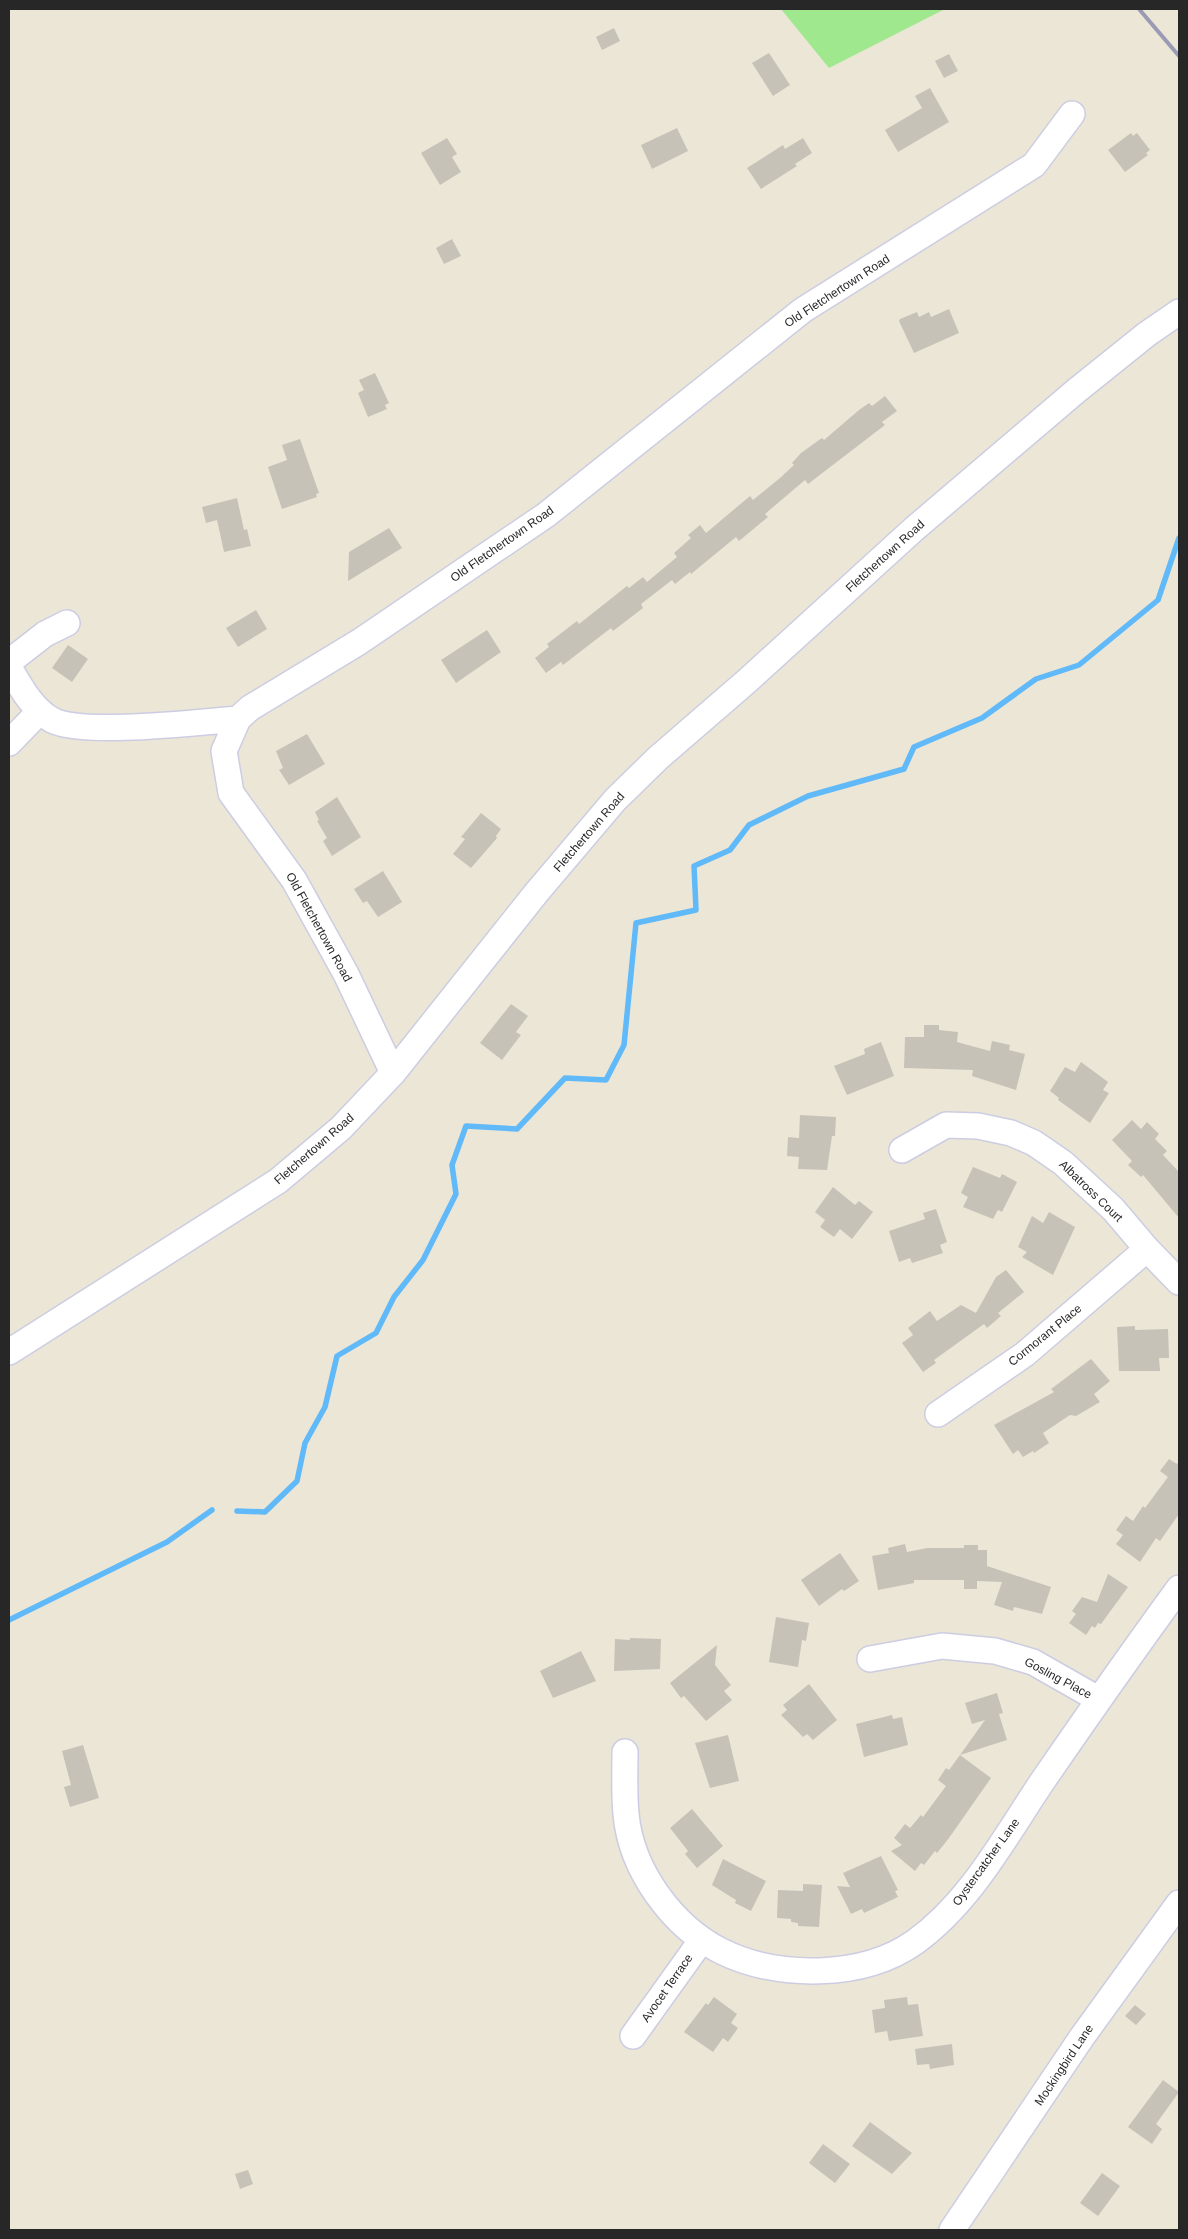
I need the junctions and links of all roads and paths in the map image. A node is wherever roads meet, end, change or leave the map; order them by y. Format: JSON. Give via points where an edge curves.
{"nodes":[{"id":1,"x":1072,"y":114,"type":"dead end"},
{"id":2,"x":1179,"y":312,"type":"edge"},
{"id":3,"x":68,"y":623,"type":"dead end"},
{"id":4,"x":9,"y":662,"type":"edge"},
{"id":5,"x":9,"y":667,"type":"edge"},
{"id":6,"x":40,"y":711,"type":"junction"},
{"id":7,"x":238,"y":719,"type":"junction"},
{"id":8,"x":9,"y":743,"type":"edge"},
{"id":9,"x":393,"y":1073,"type":"junction"},
{"id":10,"x":902,"y":1150,"type":"dead end"},
{"id":11,"x":1147,"y":1249,"type":"junction"},
{"id":12,"x":1179,"y":1282,"type":"edge"},
{"id":13,"x":9,"y":1352,"type":"edge"},
{"id":14,"x":938,"y":1414,"type":"dead end"},
{"id":15,"x":1179,"y":1588,"type":"edge"},
{"id":16,"x":870,"y":1659,"type":"dead end"},
{"id":17,"x":1098,"y":1699,"type":"junction"},
{"id":18,"x":625,"y":1752,"type":"dead end"},
{"id":19,"x":1179,"y":1904,"type":"edge"},
{"id":20,"x":701,"y":1940,"type":"junction"},
{"id":21,"x":633,"y":2036,"type":"dead end"},
{"id":22,"x":952,"y":2230,"type":"edge"}],
"edges":[{"from":1,"to":7,"type":"street","name":"Old Fletchertown Road","via":[[1034,165],[803,310],[546,515],[359,642],[250,708]]},
{"from":2,"to":9,"type":"street","name":"Fletchertown Road","via":[[1083,386],[914,529],[658,758],[615,800],[549,878]]},
{"from":3,"to":4,"type":"street","via":[[45,634]]},
{"from":5,"to":6,"type":"street"},
{"from":6,"to":7,"type":"street","via":[[52,720],[74,727],[130,727]]},
{"from":6,"to":8,"type":"street"},
{"from":7,"to":9,"type":"street","name":"Old Fletchertown Road","via":[[224,750],[231,794],[294,880],[346,974]]},
{"from":9,"to":13,"type":"street","name":"Fletchertown Road","via":[[341,1128],[278,1181]]},
{"from":10,"to":11,"type":"street","name":"Albatross Court","via":[[946,1125],[978,1126],[1010,1133],[1034,1143],[1063,1162],[1113,1209]]},
{"from":11,"to":12,"type":"street","name":"Albatross Court"},
{"from":11,"to":14,"type":"street","name":"Cormorant Place","via":[[1025,1354]]},
{"from":15,"to":17,"type":"street","name":"Oystercatcher Lane"},
{"from":16,"to":17,"type":"street","name":"Gosling Place","via":[[942,1646],[996,1651],[1033,1662]]},
{"from":17,"to":20,"type":"street","name":"Oystercatcher Lane","via":[[982,1871],[950,1911],[915,1942],[879,1959],[843,1969],[810,1972],[773,1968],[735,1958]]},
{"from":18,"to":20,"type":"street","name":"Oystercatcher Lane","via":[[626,1816],[643,1871],[658,1896]]},
{"from":19,"to":22,"type":"street","name":"Mockingbird Lane","via":[[1082,2037]]},
{"from":20,"to":21,"type":"street","name":"Avocet Terrace"}]}
